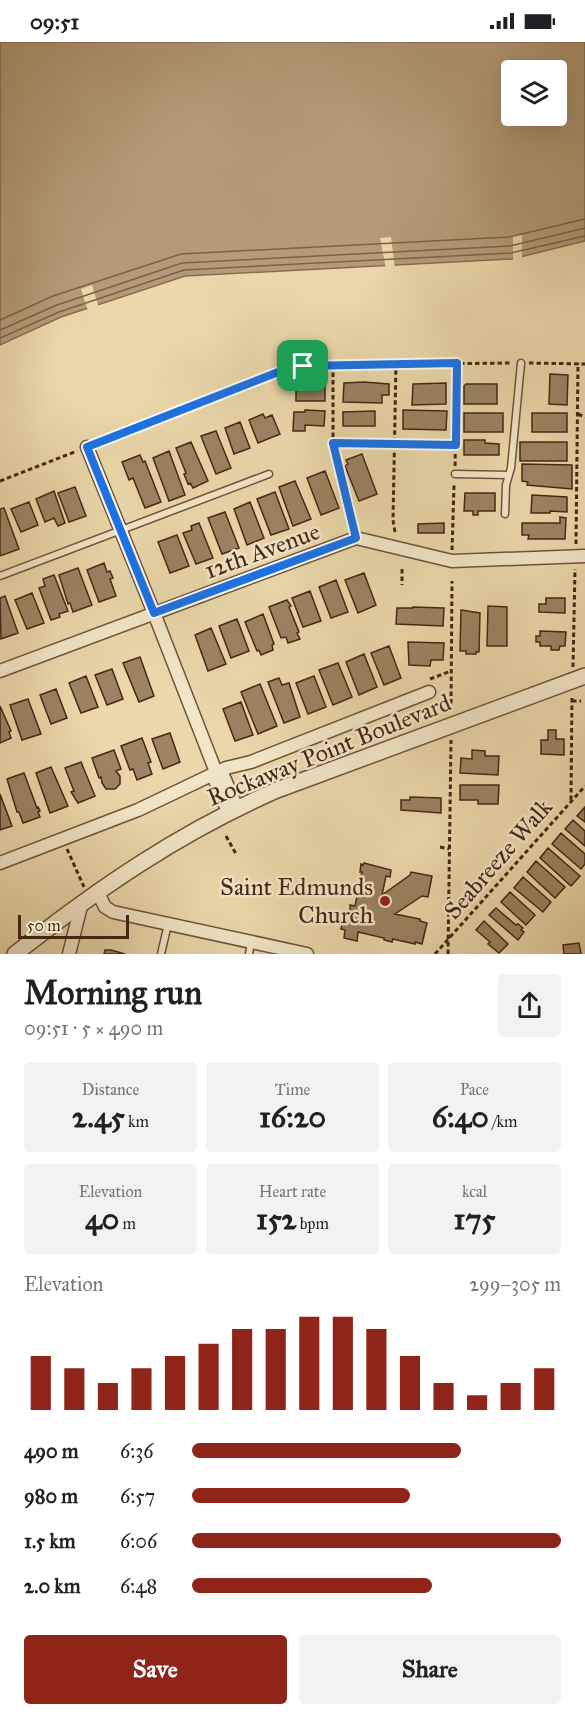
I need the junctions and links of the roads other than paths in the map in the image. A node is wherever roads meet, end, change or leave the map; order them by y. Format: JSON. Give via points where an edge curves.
{"nodes":[{"id":1,"x":521,"y":363,"type":"road end"},
{"id":2,"x":87,"y":447,"type":"road end"},
{"id":3,"x":270,"y":474,"type":"dead end"},
{"id":4,"x":455,"y":474,"type":"road end"},
{"id":5,"x":508,"y":475,"type":"junction"},
{"id":6,"x":505,"y":514,"type":"dead end"},
{"id":7,"x":120,"y":530,"type":"junction"},
{"id":8,"x":580,"y":557,"type":"edge"},
{"id":9,"x":0,"y":576,"type":"edge"},
{"id":10,"x":154,"y":613,"type":"junction"},
{"id":11,"x":579,"y":671,"type":"edge"},
{"id":12,"x":0,"y":672,"type":"edge"},
{"id":13,"x":429,"y":692,"type":"dead end"},
{"id":14,"x":216,"y":772,"type":"junction"},
{"id":15,"x":232,"y":810,"type":"junction"},
{"id":16,"x":0,"y":863,"type":"edge"},
{"id":17,"x":88,"y":893,"type":"junction"},
{"id":18,"x":168,"y":924,"type":"junction"},
{"id":19,"x":250,"y":948,"type":"edge"},
{"id":20,"x":15,"y":954,"type":"edge"},
{"id":21,"x":69,"y":954,"type":"edge"},
{"id":22,"x":161,"y":954,"type":"edge"},
{"id":23,"x":307,"y":954,"type":"edge"}],
"edges":[{"from":1,"to":5,"type":"lane"},
{"from":2,"to":7,"type":"street"},
{"from":3,"to":7,"type":"lane"},
{"from":4,"to":5,"type":"lane"},
{"from":5,"to":6,"type":"lane"},
{"from":7,"to":9,"type":"lane"},
{"from":7,"to":10,"type":"street"},
{"from":8,"to":10,"type":"street","name":"12th Avenue","via":[[452,561],[356,538]]},
{"from":10,"to":12,"type":"street","name":"12th Avenue"},
{"from":10,"to":14,"type":"street"},
{"from":11,"to":15,"type":"street","name":"Rockaway Point Boulevard"},
{"from":13,"to":14,"type":"street","name":"Rockaway Point Boulevard"},
{"from":14,"to":15,"type":"street","via":[[214,778]]},
{"from":14,"to":16,"type":"street","name":"Rockaway Point Boulevard","via":[[138,810]]},
{"from":15,"to":17,"type":"street","name":"Rockaway Point Boulevard"},
{"from":17,"to":18,"type":"street","via":[[113,912]]},
{"from":17,"to":20,"type":"street","name":"Rockaway Point Boulevard"},
{"from":17,"to":21,"type":"street"},
{"from":18,"to":19,"type":"street"},
{"from":18,"to":22,"type":"lane"},
{"from":19,"to":23,"type":"street"}]}
